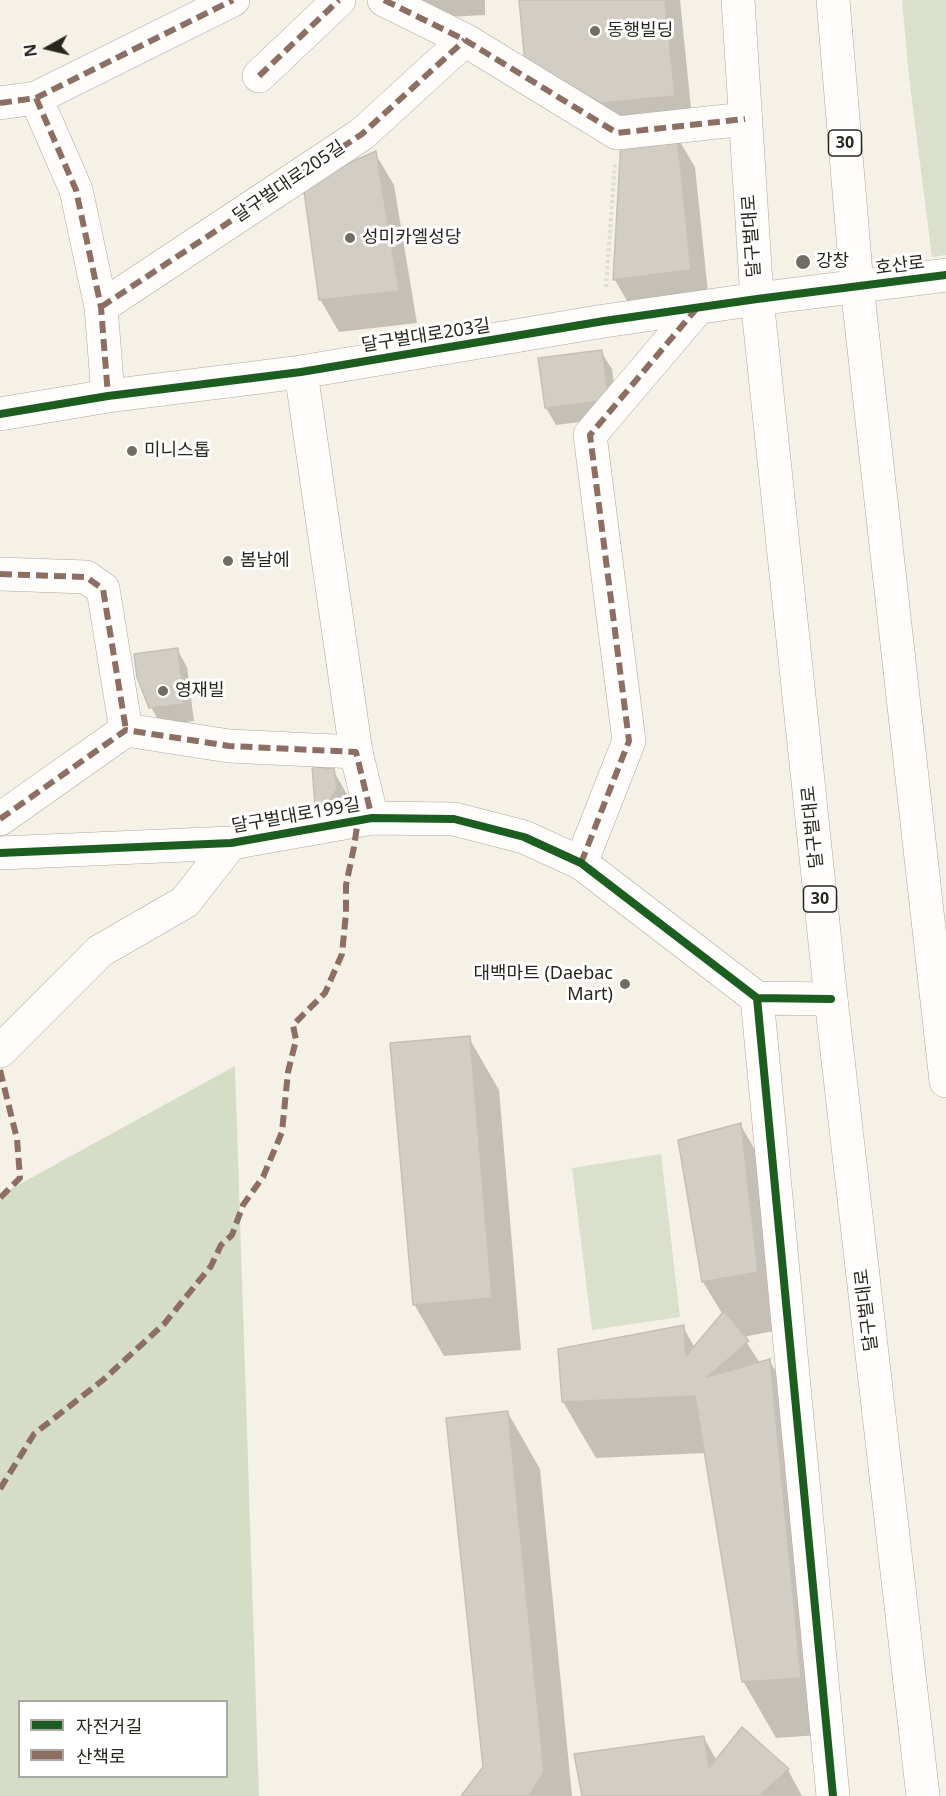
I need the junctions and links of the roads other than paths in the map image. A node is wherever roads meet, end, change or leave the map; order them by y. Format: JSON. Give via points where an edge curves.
{"nodes":[{"id":1,"x":234,"y":0,"type":"edge"},
{"id":2,"x":339,"y":0,"type":"edge"},
{"id":3,"x":384,"y":0,"type":"edge"},
{"id":4,"x":738,"y":0,"type":"edge"},
{"id":5,"x":833,"y":0,"type":"edge"},
{"id":6,"x":465,"y":40,"type":"junction"},
{"id":7,"x":259,"y":76,"type":"dead end"},
{"id":8,"x":36,"y":98,"type":"junction"},
{"id":9,"x":0,"y":103,"type":"edge"},
{"id":10,"x":745,"y":119,"type":"junction"},
{"id":11,"x":946,"y":275,"type":"edge"},
{"id":12,"x":857,"y":286,"type":"junction"},
{"id":13,"x":757,"y":299,"type":"junction"},
{"id":14,"x":101,"y":307,"type":"junction"},
{"id":15,"x":698,"y":308,"type":"junction"},
{"id":16,"x":301,"y":372,"type":"junction"},
{"id":17,"x":108,"y":396,"type":"junction"},
{"id":18,"x":0,"y":414,"type":"edge"},
{"id":19,"x":0,"y":574,"type":"edge"},
{"id":20,"x":126,"y":730,"type":"junction"},
{"id":21,"x":356,"y":753,"type":"junction"},
{"id":22,"x":372,"y":818,"type":"junction"},
{"id":23,"x":0,"y":819,"type":"edge"},
{"id":24,"x":231,"y":843,"type":"junction"},
{"id":25,"x":0,"y":853,"type":"edge"},
{"id":26,"x":580,"y":863,"type":"junction"},
{"id":27,"x":757,"y":998,"type":"junction"},
{"id":28,"x":831,"y":999,"type":"junction"},
{"id":29,"x":0,"y":1051,"type":"edge"},
{"id":30,"x":946,"y":1081,"type":"edge"},
{"id":31,"x":833,"y":1796,"type":"edge"},
{"id":32,"x":923,"y":1796,"type":"edge"}],
"edges":[{"from":1,"to":8,"type":"street"},
{"from":2,"to":7,"type":"street"},
{"from":3,"to":6,"type":"street"},
{"from":4,"to":10,"type":"street","name":"달구벌대로","number":"30"},
{"from":5,"to":12,"type":"street","number":"30"},
{"from":6,"to":10,"type":"street","via":[[617,133]]},
{"from":6,"to":14,"type":"street","name":"달구벌대로205길","via":[[362,134]]},
{"from":8,"to":9,"type":"street"},
{"from":8,"to":14,"type":"street","via":[[76,190]]},
{"from":10,"to":13,"type":"street","name":"달구벌대로","number":"30"},
{"from":11,"to":12,"type":"street","name":"호산로"},
{"from":12,"to":13,"type":"street","name":"달구벌대로203길"},
{"from":12,"to":30,"type":"street","number":"30"},
{"from":13,"to":15,"type":"street","name":"달구벌대로203길"},
{"from":13,"to":28,"type":"street","name":"달구벌대로","number":"30"},
{"from":14,"to":17,"type":"street"},
{"from":15,"to":16,"type":"street","name":"달구벌대로203길"},
{"from":15,"to":26,"type":"street","via":[[590,435],[629,741]]},
{"from":16,"to":17,"type":"street","name":"달구벌대로203길"},
{"from":16,"to":21,"type":"street","name":"달구벌대로199길"},
{"from":17,"to":18,"type":"street","name":"달구벌대로203길"},
{"from":19,"to":20,"type":"street","via":[[86,577],[103,589]]},
{"from":20,"to":21,"type":"street","via":[[229,746]]},
{"from":20,"to":23,"type":"street"},
{"from":21,"to":22,"type":"street","name":"달구벌대로199길"},
{"from":22,"to":24,"type":"street","name":"달구벌대로199길"},
{"from":22,"to":26,"type":"street","name":"달구벌대로199길","via":[[454,819],[524,837]]},
{"from":24,"to":25,"type":"street","name":"달구벌대로199길"},
{"from":24,"to":29,"type":"street","name":"달구벌대로199길","via":[[185,902],[100,951]]},
{"from":26,"to":27,"type":"street","name":"달구벌대로199길"},
{"from":27,"to":28,"type":"street"},
{"from":27,"to":31,"type":"street"},
{"from":28,"to":32,"type":"street","name":"달구벌대로","number":"30"}]}
